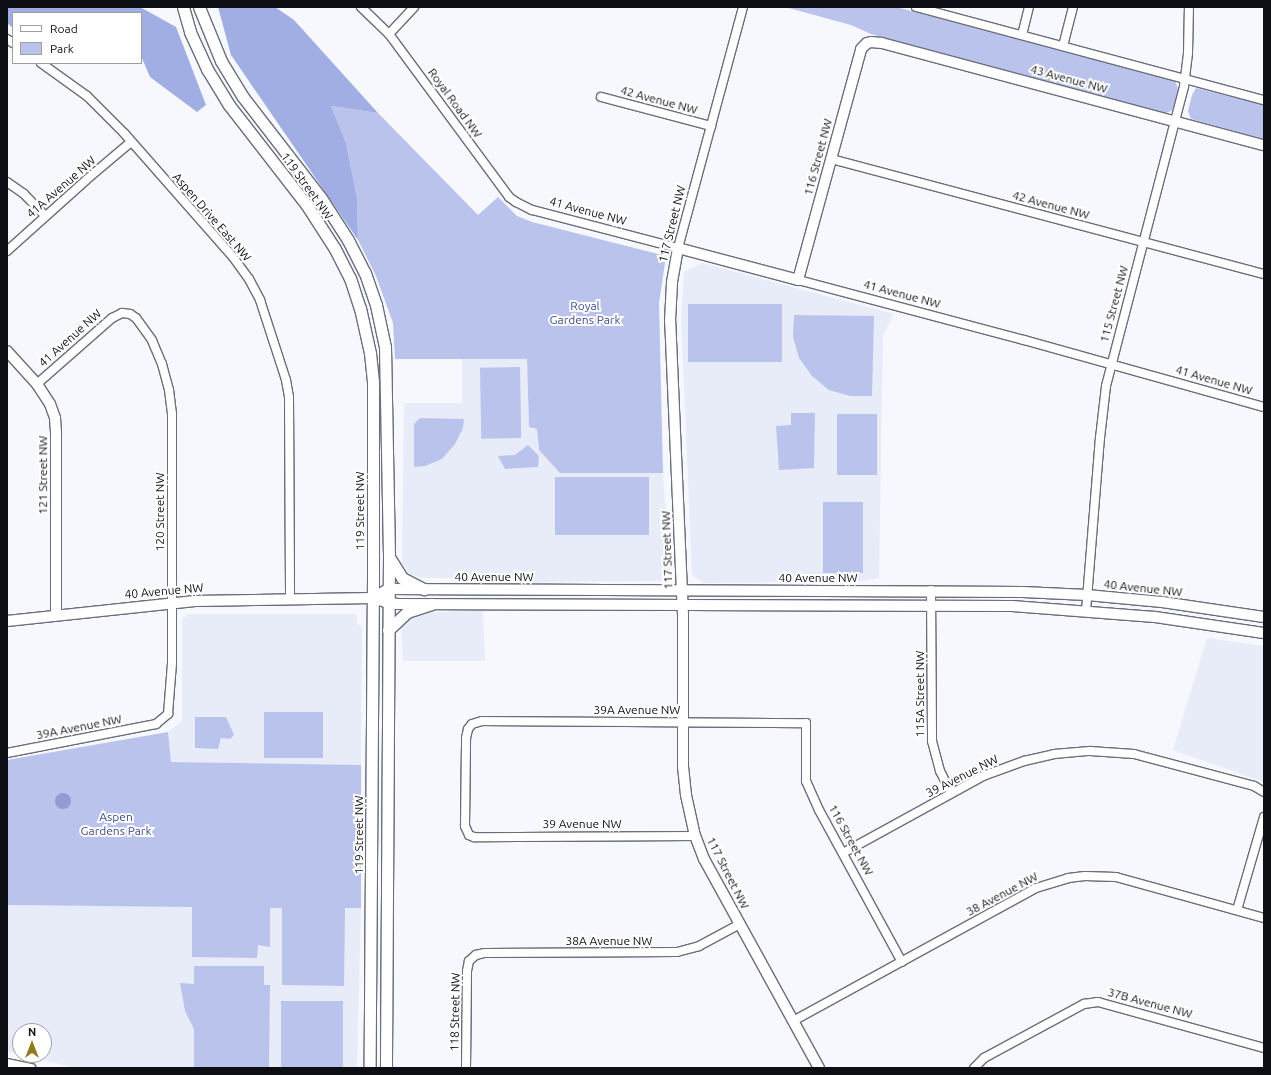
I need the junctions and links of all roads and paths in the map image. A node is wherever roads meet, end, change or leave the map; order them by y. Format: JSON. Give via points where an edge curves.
{"nodes":[{"id":1,"x":183,"y":7,"type":"edge"},
{"id":2,"x":199,"y":7,"type":"edge"},
{"id":3,"x":361,"y":7,"type":"edge"},
{"id":4,"x":414,"y":7,"type":"edge"},
{"id":5,"x":743,"y":7,"type":"edge"},
{"id":6,"x":916,"y":7,"type":"edge"},
{"id":7,"x":1029,"y":7,"type":"edge"},
{"id":8,"x":1073,"y":7,"type":"edge"},
{"id":9,"x":1189,"y":7,"type":"edge"},
{"id":10,"x":389,"y":34,"type":"junction"},
{"id":11,"x":1022,"y":35,"type":"junction"},
{"id":12,"x":867,"y":43,"type":"joint"},
{"id":13,"x":1063,"y":46,"type":"junction"},
{"id":14,"x":42,"y":64,"type":"edge"},
{"id":15,"x":1186,"y":79,"type":"junction"},
{"id":16,"x":601,"y":97,"type":"dead end"},
{"id":17,"x":1264,"y":100,"type":"edge"},
{"id":18,"x":1175,"y":121,"type":"junction"},
{"id":19,"x":711,"y":126,"type":"junction"},
{"id":20,"x":131,"y":142,"type":"junction"},
{"id":21,"x":1264,"y":145,"type":"edge"},
{"id":22,"x":831,"y":159,"type":"junction"},
{"id":23,"x":7,"y":182,"type":"edge"},
{"id":24,"x":532,"y":210,"type":"joint"},
{"id":25,"x":45,"y":216,"type":"junction"},
{"id":26,"x":1143,"y":242,"type":"junction"},
{"id":27,"x":678,"y":248,"type":"junction"},
{"id":28,"x":7,"y":251,"type":"edge"},
{"id":29,"x":1264,"y":274,"type":"edge"},
{"id":30,"x":798,"y":280,"type":"junction"},
{"id":31,"x":122,"y":313,"type":"joint"},
{"id":32,"x":7,"y":351,"type":"edge"},
{"id":33,"x":1111,"y":364,"type":"junction"},
{"id":34,"x":37,"y":384,"type":"junction"},
{"id":35,"x":1264,"y":407,"type":"edge"},
{"id":36,"x":389,"y":557,"type":"junction"},
{"id":37,"x":388,"y":589,"type":"junction"},
{"id":38,"x":424,"y":589,"type":"junction"},
{"id":39,"x":931,"y":590,"type":"junction"},
{"id":40,"x":681,"y":591,"type":"junction"},
{"id":41,"x":1087,"y":595,"type":"junction"},
{"id":42,"x":373,"y":598,"type":"junction"},
{"id":43,"x":290,"y":599,"type":"junction"},
{"id":44,"x":172,"y":603,"type":"junction"},
{"id":45,"x":388,"y":604,"type":"junction"},
{"id":46,"x":432,"y":604,"type":"junction"},
{"id":47,"x":682,"y":604,"type":"junction"},
{"id":48,"x":931,"y":605,"type":"junction"},
{"id":49,"x":1086,"y":611,"type":"junction"},
{"id":50,"x":56,"y":615,"type":"junction"},
{"id":51,"x":1264,"y":616,"type":"edge"},
{"id":52,"x":7,"y":621,"type":"edge"},
{"id":53,"x":388,"y":630,"type":"junction"},
{"id":54,"x":1264,"y":632,"type":"edge"},
{"id":55,"x":683,"y":722,"type":"junction"},
{"id":56,"x":806,"y":723,"type":"joint"},
{"id":57,"x":156,"y":724,"type":"joint"},
{"id":58,"x":7,"y":753,"type":"edge"},
{"id":59,"x":1264,"y":792,"type":"edge"},
{"id":60,"x":951,"y":793,"type":"junction"},
{"id":61,"x":1264,"y":817,"type":"edge"},
{"id":62,"x":469,"y":835,"type":"joint"},
{"id":63,"x":696,"y":836,"type":"junction"},
{"id":64,"x":843,"y":853,"type":"junction"},
{"id":65,"x":1237,"y":910,"type":"junction"},
{"id":66,"x":1264,"y":918,"type":"edge"},
{"id":67,"x":740,"y":924,"type":"junction"},
{"id":68,"x":472,"y":957,"type":"joint"},
{"id":69,"x":902,"y":962,"type":"junction"},
{"id":70,"x":793,"y":1022,"type":"junction"},
{"id":71,"x":1264,"y":1048,"type":"edge"},
{"id":72,"x":7,"y":1063,"type":"edge"},
{"id":73,"x":370,"y":1067,"type":"edge"},
{"id":74,"x":31,"y":1068,"type":"edge"},
{"id":75,"x":386,"y":1068,"type":"edge"},
{"id":76,"x":466,"y":1068,"type":"edge"},
{"id":77,"x":819,"y":1068,"type":"edge"},
{"id":78,"x":974,"y":1068,"type":"edge"}],
"edges":[{"from":1,"to":42,"type":"main road","name":"119 Street NW","via":[[190,32],[207,69],[229,105],[308,207],[335,249],[350,278],[360,308],[370,353],[373,382]]},
{"from":2,"to":36,"type":"main road","name":"119 Street NW","via":[[221,62],[243,97],[321,198],[348,240],[373,298],[385,347]]},
{"from":3,"to":10,"type":"street","name":"Royal Road NW"},
{"from":4,"to":10,"type":"street"},
{"from":5,"to":19,"type":"street","name":"117 Street NW"},
{"from":6,"to":11,"type":"street"},
{"from":7,"to":11,"type":"street"},
{"from":8,"to":13,"type":"street"},
{"from":9,"to":15,"type":"street","name":"115 Street NW"},
{"from":10,"to":24,"type":"street","name":"Royal Road NW","via":[[509,197]]},
{"from":11,"to":13,"type":"street"},
{"from":12,"to":18,"type":"street","name":"43 Avenue NW","via":[[882,43]]},
{"from":12,"to":22,"type":"street","name":"116 Street NW","via":[[861,49]]},
{"from":13,"to":15,"type":"street"},
{"from":14,"to":20,"type":"street","name":"Aspen Drive East NW","via":[[87,96]]},
{"from":15,"to":17,"type":"street"},
{"from":15,"to":18,"type":"street","name":"115 Street NW"},
{"from":16,"to":19,"type":"street","name":"42 Avenue NW"},
{"from":18,"to":21,"type":"street","name":"43 Avenue NW"},
{"from":18,"to":26,"type":"street","name":"115 Street NW"},
{"from":19,"to":27,"type":"street","name":"117 Street NW"},
{"from":20,"to":25,"type":"street","name":"41A Avenue NW"},
{"from":20,"to":43,"type":"street","name":"Aspen Drive East NW","via":[[233,257],[260,300],[289,396]]},
{"from":22,"to":26,"type":"street","name":"42 Avenue NW"},
{"from":22,"to":30,"type":"street","name":"116 Street NW"},
{"from":23,"to":25,"type":"street","via":[[24,194]]},
{"from":24,"to":27,"type":"street","name":"41 Avenue NW"},
{"from":25,"to":28,"type":"street","name":"41A Avenue NW"},
{"from":26,"to":29,"type":"street","name":"42 Avenue NW"},
{"from":26,"to":33,"type":"street","name":"115 Street NW"},
{"from":27,"to":30,"type":"street","name":"41 Avenue NW"},
{"from":27,"to":40,"type":"street","name":"117 Street NW","via":[[672,282],[670,321]]},
{"from":30,"to":33,"type":"street","name":"41 Avenue NW"},
{"from":31,"to":34,"type":"street","name":"41 Avenue NW","via":[[112,318]]},
{"from":31,"to":44,"type":"street","name":"120 Street NW","via":[[134,316],[152,340],[166,376],[171,402]]},
{"from":32,"to":34,"type":"street","name":"121 Street NW"},
{"from":33,"to":35,"type":"street","name":"41 Avenue NW"},
{"from":33,"to":41,"type":"street","name":"115 Street NW","via":[[1103,408]]},
{"from":34,"to":50,"type":"street","name":"121 Street NW","via":[[50,404],[56,425]]},
{"from":36,"to":37,"type":"main road","name":"119 Street NW"},
{"from":36,"to":38,"type":"main road","via":[[402,578]]},
{"from":37,"to":38,"type":"street","name":"40 Avenue NW"},
{"from":37,"to":42,"type":"street"},
{"from":37,"to":45,"type":"main road","name":"119 Street NW"},
{"from":38,"to":40,"type":"street","name":"40 Avenue NW"},
{"from":39,"to":40,"type":"street","name":"40 Avenue NW"},
{"from":39,"to":41,"type":"street","name":"40 Avenue NW"},
{"from":39,"to":48,"type":"street","name":"115A Street NW"},
{"from":40,"to":47,"type":"street","name":"117 Street NW"},
{"from":41,"to":49,"type":"street","name":"115 Street NW"},
{"from":41,"to":51,"type":"street","name":"40 Avenue NW"},
{"from":42,"to":43,"type":"street","name":"40 Avenue NW"},
{"from":42,"to":45,"type":"street","name":"40 Avenue NW"},
{"from":42,"to":73,"type":"main road","name":"119 Street NW"},
{"from":43,"to":44,"type":"street","name":"40 Avenue NW"},
{"from":44,"to":50,"type":"street","name":"40 Avenue NW"},
{"from":44,"to":57,"type":"street","name":"120 Street NW","via":[[172,663],[168,714]]},
{"from":45,"to":46,"type":"street","name":"40 Avenue NW"},
{"from":45,"to":53,"type":"main road","name":"119 Street NW"},
{"from":46,"to":47,"type":"street","name":"40 Avenue NW"},
{"from":46,"to":53,"type":"main road","via":[[407,612]]},
{"from":47,"to":48,"type":"street","name":"40 Avenue NW"},
{"from":47,"to":55,"type":"street","name":"117 Street NW"},
{"from":48,"to":49,"type":"street","name":"40 Avenue NW","via":[[1012,606]]},
{"from":48,"to":60,"type":"street","name":"115A Street NW","via":[[932,741],[938,766]]},
{"from":49,"to":54,"type":"street","name":"40 Avenue NW"},
{"from":50,"to":52,"type":"street","name":"40 Avenue NW"},
{"from":53,"to":75,"type":"main road","name":"119 Street NW"},
{"from":55,"to":56,"type":"street","name":"39A Avenue NW"},
{"from":55,"to":62,"type":"street","name":"39A Avenue NW","via":[[482,721],[470,726],[466,738],[465,826]]},
{"from":55,"to":63,"type":"street","name":"117 Street NW","via":[[683,780]]},
{"from":56,"to":64,"type":"street","name":"116 Street NW","via":[[806,781]]},
{"from":57,"to":58,"type":"street","name":"39A Avenue NW"},
{"from":59,"to":60,"type":"street","name":"39 Avenue NW","via":[[1254,786],[1149,757],[1090,751],[1054,754],[1024,761],[994,771]]},
{"from":60,"to":64,"type":"street","name":"39 Avenue NW"},
{"from":61,"to":65,"type":"street"},
{"from":62,"to":63,"type":"street","name":"39 Avenue NW"},
{"from":63,"to":67,"type":"street","name":"117 Street NW","via":[[704,859]]},
{"from":64,"to":69,"type":"street","name":"116 Street NW"},
{"from":65,"to":66,"type":"street","name":"38 Avenue NW"},
{"from":65,"to":69,"type":"street","name":"38 Avenue NW","via":[[1116,877],[1068,878],[1036,888]]},
{"from":67,"to":68,"type":"street","name":"38A Avenue NW","via":[[699,946],[677,952],[485,953]]},
{"from":67,"to":70,"type":"street","name":"117 Street NW"},
{"from":68,"to":76,"type":"street","name":"118 Street NW","via":[[467,971]]},
{"from":69,"to":70,"type":"street","name":"38 Avenue NW"},
{"from":70,"to":77,"type":"street","name":"117 Street NW"},
{"from":71,"to":78,"type":"street","name":"37B Avenue NW","via":[[1098,1002],[1084,1004],[984,1058]]},
{"from":72,"to":74,"type":"street"}]}
